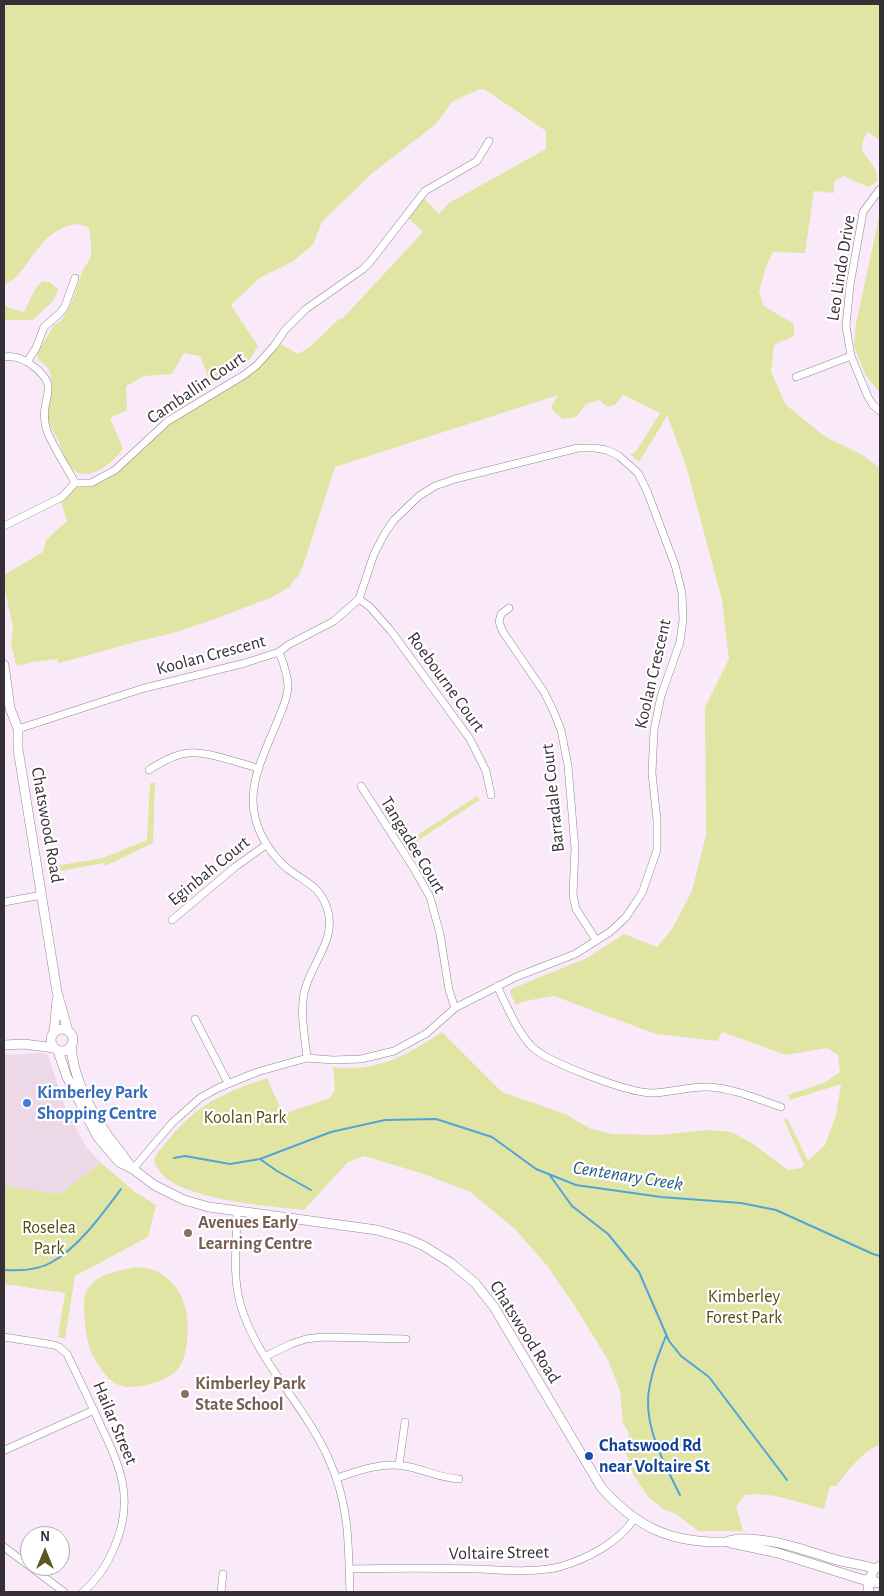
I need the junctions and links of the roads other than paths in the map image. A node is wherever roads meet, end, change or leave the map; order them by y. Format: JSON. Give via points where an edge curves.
{"nodes":[{"id":1,"x":489,"y":141,"type":"dead end"},
{"id":2,"x":880,"y":189,"type":"edge"},
{"id":3,"x":75,"y":278,"type":"dead end"},
{"id":4,"x":4,"y":356,"type":"edge"},
{"id":5,"x":851,"y":356,"type":"junction"},
{"id":6,"x":27,"y":362,"type":"junction"},
{"id":7,"x":796,"y":377,"type":"dead end"},
{"id":8,"x":880,"y":411,"type":"edge"},
{"id":9,"x":75,"y":483,"type":"junction"},
{"id":10,"x":4,"y":526,"type":"edge"},
{"id":11,"x":359,"y":599,"type":"junction"},
{"id":12,"x":509,"y":608,"type":"dead end"},
{"id":13,"x":279,"y":652,"type":"junction"},
{"id":14,"x":4,"y":665,"type":"edge"},
{"id":15,"x":18,"y":729,"type":"junction"},
{"id":16,"x":259,"y":769,"type":"junction"},
{"id":17,"x":149,"y":770,"type":"dead end"},
{"id":18,"x":361,"y":786,"type":"dead end"},
{"id":19,"x":491,"y":795,"type":"dead end"},
{"id":20,"x":266,"y":845,"type":"junction"},
{"id":21,"x":42,"y":895,"type":"junction"},
{"id":22,"x":4,"y":902,"type":"edge"},
{"id":23,"x":172,"y":920,"type":"dead end"},
{"id":24,"x":596,"y":940,"type":"junction"},
{"id":25,"x":497,"y":986,"type":"junction"},
{"id":26,"x":57,"y":992,"type":"junction"},
{"id":27,"x":455,"y":1008,"type":"junction"},
{"id":28,"x":195,"y":1019,"type":"dead end"},
{"id":29,"x":68,"y":1031,"type":"junction"},
{"id":30,"x":53,"y":1034,"type":"junction"},
{"id":31,"x":24,"y":1044,"type":"junction"},
{"id":32,"x":4,"y":1045,"type":"edge"},
{"id":33,"x":71,"y":1047,"type":"junction"},
{"id":34,"x":56,"y":1049,"type":"junction"},
{"id":35,"x":307,"y":1058,"type":"junction"},
{"id":36,"x":228,"y":1083,"type":"junction"},
{"id":37,"x":781,"y":1107,"type":"dead end"},
{"id":38,"x":99,"y":1130,"type":"junction"},
{"id":39,"x":133,"y":1169,"type":"junction"},
{"id":40,"x":237,"y":1212,"type":"junction"},
{"id":41,"x":4,"y":1337,"type":"edge"},
{"id":42,"x":406,"y":1339,"type":"dead end"},
{"id":43,"x":266,"y":1356,"type":"junction"},
{"id":44,"x":94,"y":1410,"type":"junction"},
{"id":45,"x":405,"y":1422,"type":"dead end"},
{"id":46,"x":5,"y":1450,"type":"dead end"},
{"id":47,"x":399,"y":1465,"type":"junction"},
{"id":48,"x":337,"y":1478,"type":"junction"},
{"id":49,"x":459,"y":1479,"type":"dead end"},
{"id":50,"x":634,"y":1519,"type":"junction"},
{"id":51,"x":753,"y":1539,"type":"junction"},
{"id":52,"x":728,"y":1542,"type":"junction"},
{"id":53,"x":4,"y":1547,"type":"edge"},
{"id":54,"x":778,"y":1553,"type":"junction"},
{"id":55,"x":349,"y":1570,"type":"junction"},
{"id":56,"x":223,"y":1574,"type":"dead end"},
{"id":57,"x":877,"y":1578,"type":"edge"},
{"id":58,"x":64,"y":1592,"type":"edge"},
{"id":59,"x":84,"y":1592,"type":"edge"},
{"id":60,"x":220,"y":1592,"type":"edge"},
{"id":61,"x":350,"y":1592,"type":"edge"},
{"id":62,"x":869,"y":1592,"type":"edge"},
{"id":63,"x":879,"y":1592,"type":"edge"}],
"edges":[{"from":1,"to":9,"type":"street","name":"Camballin Court","via":[[477,162],[425,191],[370,262],[306,309],[257,365],[168,421],[115,470],[91,483]]},
{"from":2,"to":5,"type":"street","name":"Leo Lindo Drive","via":[[863,212],[850,285],[846,326]]},
{"from":3,"to":6,"type":"street","via":[[65,306],[44,327]]},
{"from":4,"to":6,"type":"street"},
{"from":5,"to":7,"type":"street"},
{"from":5,"to":8,"type":"street","name":"Leo Lindo Drive","via":[[868,397]]},
{"from":6,"to":9,"type":"street","via":[[44,374],[49,382],[44,405],[47,430]]},
{"from":9,"to":10,"type":"street","via":[[62,497]]},
{"from":11,"to":13,"type":"street","name":"Koolan Crescent","via":[[334,621]]},
{"from":11,"to":19,"type":"street","name":"Roebourne Court","via":[[391,631],[470,739],[486,771]]},
{"from":11,"to":24,"type":"street","name":"Koolan Crescent","via":[[384,533],[406,507],[435,486],[455,478],[578,448],[607,450],[638,472],[677,572],[683,620],[680,642],[660,696],[654,730],[652,773],[657,850],[647,883],[635,905],[616,927]]},
{"from":12,"to":24,"type":"street","name":"Barradale Court","via":[[501,614],[499,622],[503,632],[544,692],[561,730],[568,766],[575,849],[573,895],[576,909]]},
{"from":13,"to":15,"type":"street","name":"Koolan Crescent","via":[[142,689]]},
{"from":13,"to":16,"type":"street","via":[[286,672],[287,695]]},
{"from":14,"to":15,"type":"street","name":"Chatswood Road","via":[[10,708]]},
{"from":15,"to":21,"type":"street","name":"Chatswood Road","via":[[18,749]]},
{"from":16,"to":17,"type":"street","via":[[200,752],[165,760]]},
{"from":16,"to":20,"type":"street","via":[[254,791],[254,814]]},
{"from":18,"to":27,"type":"street","name":"Tangadee Court","via":[[430,897]]},
{"from":20,"to":23,"type":"street","name":"Eginbah Court"},
{"from":20,"to":35,"type":"street","via":[[289,870],[314,886],[322,896],[330,919],[328,939],[303,996]]},
{"from":21,"to":22,"type":"street"},
{"from":21,"to":26,"type":"street","name":"Chatswood Road"},
{"from":24,"to":25,"type":"street","name":"Koolan Crescent","via":[[575,954]]},
{"from":25,"to":27,"type":"street","name":"Koolan Crescent"},
{"from":25,"to":37,"type":"street","via":[[522,1033],[532,1047],[547,1057],[631,1090],[668,1092],[706,1086]]},
{"from":26,"to":29,"type":"street","name":"Chatswood Road"},
{"from":26,"to":30,"type":"street","name":"Chatswood Road"},
{"from":27,"to":35,"type":"street","name":"Koolan Crescent","via":[[426,1033],[394,1051],[361,1059]]},
{"from":28,"to":36,"type":"street"},
{"from":29,"to":30,"type":"street","via":[[61,1029]]},
{"from":29,"to":33,"type":"street","via":[[73,1040]]},
{"from":30,"to":31,"type":"street"},
{"from":30,"to":34,"type":"street","via":[[51,1042]]},
{"from":31,"to":32,"type":"street"},
{"from":31,"to":34,"type":"street"},
{"from":33,"to":34,"type":"street","via":[[65,1051]]},
{"from":33,"to":38,"type":"street","name":"Chatswood Road","via":[[80,1084]]},
{"from":34,"to":38,"type":"street","name":"Chatswood Road","via":[[68,1077]]},
{"from":35,"to":36,"type":"street","name":"Koolan Crescent"},
{"from":36,"to":39,"type":"street","name":"Koolan Crescent","via":[[190,1106]]},
{"from":38,"to":39,"type":"street","name":"Chatswood Road"},
{"from":39,"to":40,"type":"street","name":"Chatswood Road","via":[[154,1185],[184,1200]]},
{"from":40,"to":43,"type":"street","via":[[235,1262],[240,1301],[250,1329]]},
{"from":40,"to":50,"type":"street","name":"Chatswood Road","via":[[377,1230],[424,1246],[451,1263],[475,1283],[494,1307],[601,1487]]},
{"from":41,"to":44,"type":"street","name":"Hailar Street","via":[[59,1347],[67,1354]]},
{"from":42,"to":43,"type":"street","via":[[322,1337],[290,1344]]},
{"from":43,"to":48,"type":"street","via":[[311,1427]]},
{"from":44,"to":46,"type":"street"},
{"from":44,"to":59,"type":"street","name":"Hailar Street","via":[[120,1469],[124,1514],[112,1553]]},
{"from":45,"to":47,"type":"street"},
{"from":47,"to":48,"type":"street","via":[[373,1467]]},
{"from":47,"to":49,"type":"street"},
{"from":48,"to":55,"type":"street","via":[[349,1534]]},
{"from":50,"to":52,"type":"street","name":"Chatswood Road","via":[[680,1539]]},
{"from":50,"to":55,"type":"street","name":"Voltaire Street","via":[[625,1532],[610,1542],[575,1562],[557,1567]]},
{"from":51,"to":52,"type":"street","name":"Chatswood Road"},
{"from":51,"to":54,"type":"street","via":[[753,1544],[769,1547]]},
{"from":51,"to":57,"type":"street","name":"Chatswood Road","via":[[871,1567]]},
{"from":52,"to":54,"type":"street","name":"Chatswood Road"},
{"from":53,"to":58,"type":"street"},
{"from":54,"to":57,"type":"street","name":"Chatswood Road","via":[[864,1580]]},
{"from":55,"to":61,"type":"street"},
{"from":56,"to":60,"type":"street"},
{"from":57,"to":62,"type":"street","via":[[868,1585]]},
{"from":57,"to":63,"type":"street"}]}
